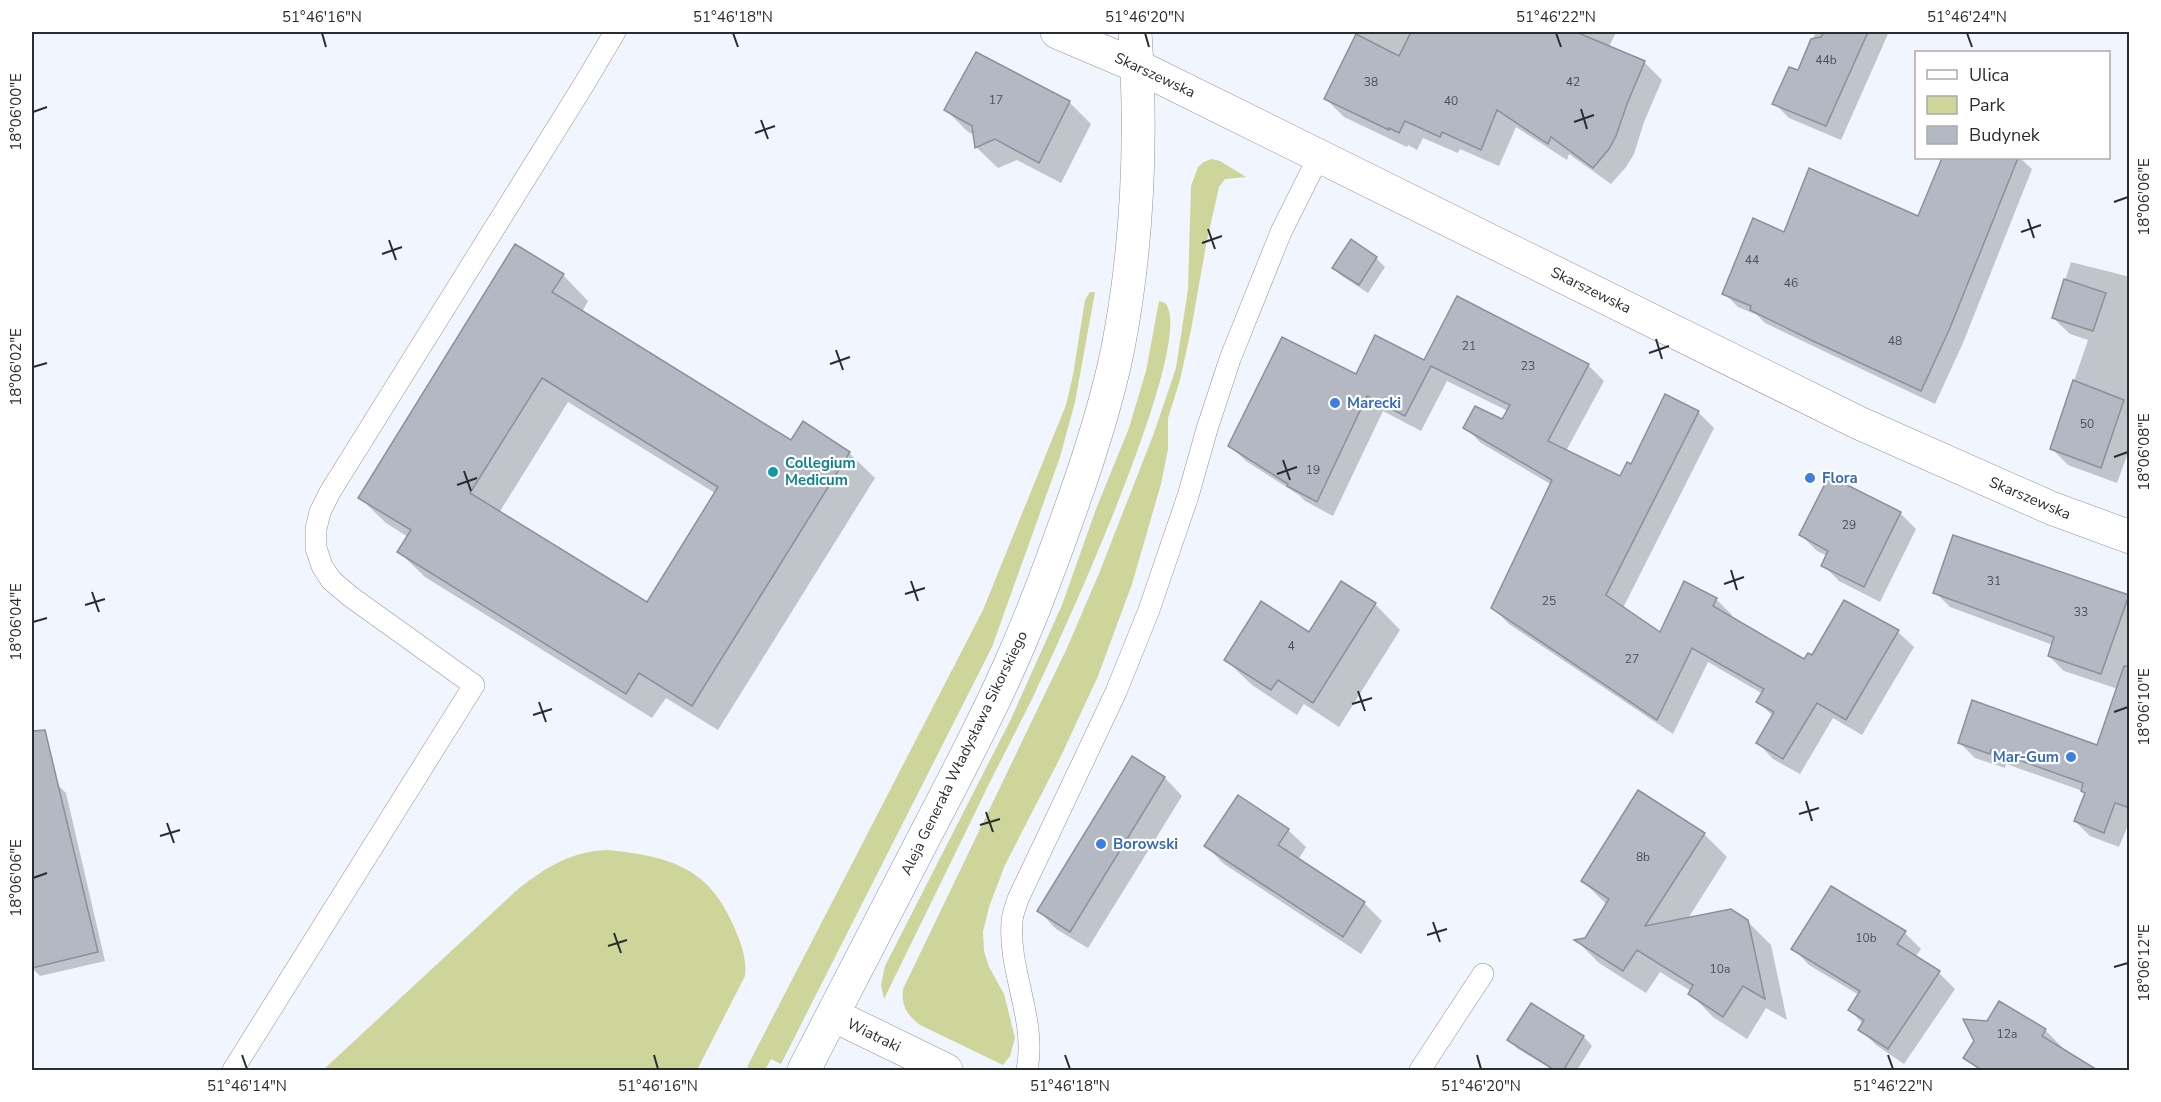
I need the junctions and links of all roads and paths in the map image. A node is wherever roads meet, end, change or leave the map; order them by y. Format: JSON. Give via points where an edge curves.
{"nodes":[{"id":1,"x":615,"y":32,"type":"edge"},
{"id":2,"x":1057,"y":32,"type":"edge"},
{"id":3,"x":1135,"y":32,"type":"edge"},
{"id":4,"x":1137,"y":66,"type":"junction"},
{"id":5,"x":1319,"y":156,"type":"junction"},
{"id":6,"x":2130,"y":537,"type":"edge"},
{"id":7,"x":1483,"y":974,"type":"dead end"},
{"id":8,"x":833,"y":1015,"type":"junction"},
{"id":9,"x":233,"y":1071,"type":"edge"},
{"id":10,"x":804,"y":1071,"type":"edge"},
{"id":11,"x":946,"y":1071,"type":"edge"},
{"id":12,"x":1027,"y":1071,"type":"edge"},
{"id":13,"x":1420,"y":1071,"type":"edge"}],
"edges":[{"from":1,"to":9,"type":"lane","via":[[320,512],[316,548],[331,580],[474,685]]},
{"from":2,"to":4,"type":"street","name":"Skarszewska"},
{"from":3,"to":4,"type":"street","name":"Aleja Generała Władysława Sikorskiego"},
{"from":4,"to":5,"type":"street","name":"Skarszewska"},
{"from":4,"to":8,"type":"street","name":"Aleja Generała Władysława Sikorskiego","via":[[1136,198],[1129,278],[1118,348],[1085,468],[1013,660]]},
{"from":5,"to":6,"type":"street","name":"Skarszewska","via":[[1859,423],[2051,508]]},
{"from":5,"to":12,"type":"lane","via":[[1281,232],[1230,359],[1149,610],[1116,692],[1018,899],[1012,940],[1029,1044]]},
{"from":7,"to":13,"type":"lane"},
{"from":8,"to":10,"type":"street","name":"Aleja Generała Władysława Sikorskiego"},
{"from":8,"to":11,"type":"street","name":"Wiatraki"}]}
